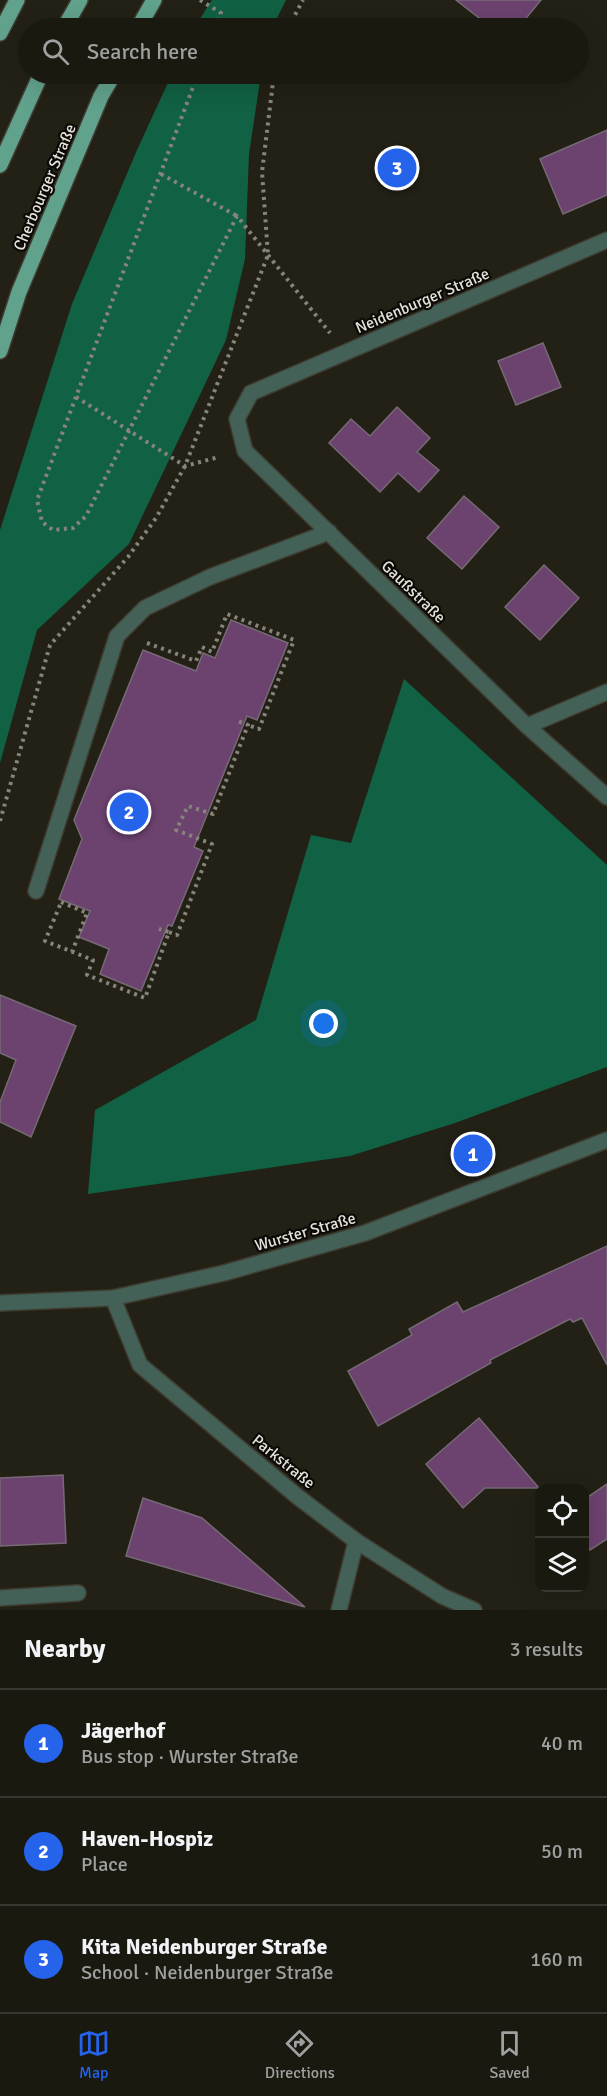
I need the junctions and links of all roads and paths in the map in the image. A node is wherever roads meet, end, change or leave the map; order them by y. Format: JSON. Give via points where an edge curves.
{"nodes":[{"id":1,"x":16,"y":0,"type":"edge"},
{"id":2,"x":80,"y":0,"type":"edge"},
{"id":3,"x":154,"y":0,"type":"edge"},
{"id":4,"x":200,"y":0,"type":"edge"},
{"id":5,"x":303,"y":0,"type":"edge"},
{"id":6,"x":70,"y":18,"type":"edge"},
{"id":7,"x":144,"y":18,"type":"edge"},
{"id":8,"x":219,"y":18,"type":"edge"},
{"id":9,"x":293,"y":18,"type":"edge"},
{"id":10,"x":0,"y":33,"type":"edge"},
{"id":11,"x":36,"y":84,"type":"edge"},
{"id":12,"x":108,"y":84,"type":"edge"},
{"id":13,"x":194,"y":84,"type":"edge"},
{"id":14,"x":273,"y":84,"type":"edge"},
{"id":15,"x":0,"y":165,"type":"edge"},
{"id":16,"x":161,"y":174,"type":"junction"},
{"id":17,"x":237,"y":216,"type":"junction"},
{"id":18,"x":607,"y":240,"type":"edge"},
{"id":19,"x":268,"y":255,"type":"junction"},
{"id":20,"x":0,"y":351,"type":"edge"},
{"id":21,"x":346,"y":352,"type":"junction"},
{"id":22,"x":76,"y":397,"type":"junction"},
{"id":23,"x":130,"y":432,"type":"junction"},
{"id":24,"x":245,"y":451,"type":"junction"},
{"id":25,"x":185,"y":466,"type":"junction"},
{"id":26,"x":329,"y":532,"type":"junction"},
{"id":27,"x":117,"y":636,"type":"junction"},
{"id":28,"x":607,"y":692,"type":"edge"},
{"id":29,"x":238,"y":721,"type":"dead end"},
{"id":30,"x":248,"y":725,"type":"junction"},
{"id":31,"x":527,"y":726,"type":"junction"},
{"id":32,"x":607,"y":796,"type":"edge"},
{"id":33,"x":0,"y":821,"type":"edge"},
{"id":34,"x":36,"y":891,"type":"joint"},
{"id":35,"x":61,"y":902,"type":"junction"},
{"id":36,"x":159,"y":929,"type":"dead end"},
{"id":37,"x":169,"y":932,"type":"junction"},
{"id":38,"x":72,"y":952,"type":"junction"},
{"id":39,"x":607,"y":1140,"type":"edge"},
{"id":40,"x":113,"y":1298,"type":"junction"},
{"id":41,"x":0,"y":1303,"type":"edge"},
{"id":42,"x":356,"y":1541,"type":"junction"},
{"id":43,"x":78,"y":1593,"type":"dead end"},
{"id":44,"x":0,"y":1598,"type":"edge"},
{"id":45,"x":339,"y":1610,"type":"edge"},
{"id":46,"x":474,"y":1610,"type":"edge"}],
"edges":[{"from":1,"to":10,"type":"main road"},
{"from":2,"to":6,"type":"main road"},
{"from":3,"to":7,"type":"main road"},
{"from":4,"to":8,"type":"path","via":[[221,13]]},
{"from":5,"to":9,"type":"path"},
{"from":11,"to":15,"type":"main road"},
{"from":12,"to":20,"type":"main road","name":"Cherbourger Straße","via":[[20,292]]},
{"from":13,"to":16,"type":"path"},
{"from":14,"to":19,"type":"path","via":[[262,172]]},
{"from":16,"to":17,"type":"path"},
{"from":16,"to":22,"type":"path"},
{"from":17,"to":19,"type":"path"},
{"from":17,"to":23,"type":"path"},
{"from":18,"to":21,"type":"street","name":"Neidenburger Straße"},
{"from":19,"to":21,"type":"path"},
{"from":19,"to":25,"type":"path"},
{"from":21,"to":24,"type":"street","name":"Neidenburger Straße","via":[[251,393],[237,419]]},
{"from":22,"to":23,"type":"path"},
{"from":22,"to":23,"type":"path","via":[[37,501],[42,522],[52,530],[74,528],[86,516]]},
{"from":23,"to":25,"type":"path"},
{"from":24,"to":25,"type":"path"},
{"from":24,"to":26,"type":"street","name":"Gaußstraße"},
{"from":25,"to":33,"type":"path","via":[[156,518],[128,557],[50,645]]},
{"from":26,"to":27,"type":"street","via":[[210,577],[145,608]]},
{"from":26,"to":31,"type":"street","name":"Gaußstraße"},
{"from":27,"to":30,"type":"path","via":[[196,661],[202,647],[212,652],[227,614],[294,640],[259,729]]},
{"from":27,"to":34,"type":"street"},
{"from":28,"to":31,"type":"street"},
{"from":29,"to":30,"type":"path"},
{"from":30,"to":37,"type":"path","via":[[213,814],[188,806],[176,830],[212,844],[177,935]]},
{"from":31,"to":32,"type":"street","name":"Gaußstraße"},
{"from":34,"to":35,"type":"path"},
{"from":35,"to":38,"type":"path","via":[[87,913]]},
{"from":35,"to":38,"type":"path","via":[[45,941]]},
{"from":36,"to":37,"type":"path"},
{"from":37,"to":38,"type":"path","via":[[144,998],[87,975],[93,960]]},
{"from":39,"to":40,"type":"street","name":"Wurster Straße","via":[[365,1233],[224,1273]]},
{"from":40,"to":41,"type":"street","name":"Wurster Straße"},
{"from":40,"to":42,"type":"street","name":"Parkstraße","via":[[140,1365]]},
{"from":42,"to":45,"type":"street"},
{"from":42,"to":46,"type":"street","name":"Parkstraße","via":[[442,1596]]},
{"from":43,"to":44,"type":"street"}]}
